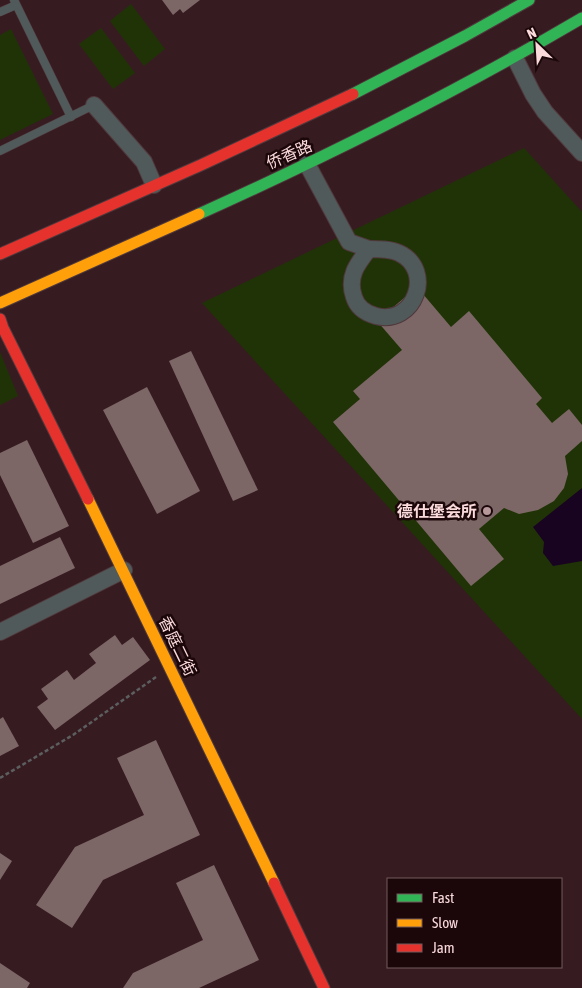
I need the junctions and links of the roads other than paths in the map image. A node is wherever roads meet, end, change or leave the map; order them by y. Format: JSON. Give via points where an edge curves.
{"nodes":[{"id":1,"x":529,"y":0,"type":"edge"},
{"id":2,"x":15,"y":2,"type":"edge"},
{"id":3,"x":0,"y":12,"type":"edge"},
{"id":4,"x":582,"y":18,"type":"edge"},
{"id":5,"x":515,"y":58,"type":"junction"},
{"id":6,"x":94,"y":105,"type":"joint"},
{"id":7,"x":71,"y":116,"type":"junction"},
{"id":8,"x":0,"y":151,"type":"edge"},
{"id":9,"x":582,"y":153,"type":"edge"},
{"id":10,"x":307,"y":164,"type":"junction"},
{"id":11,"x":154,"y":185,"type":"junction"},
{"id":12,"x":369,"y":249,"type":"junction"},
{"id":13,"x":0,"y":254,"type":"edge"},
{"id":14,"x":0,"y":303,"type":"edge"},
{"id":15,"x":0,"y":319,"type":"edge"},
{"id":16,"x":124,"y":570,"type":"junction"},
{"id":17,"x":0,"y":632,"type":"edge"},
{"id":18,"x":324,"y":988,"type":"edge"}],
"edges":[{"from":1,"to":11,"type":"main road","name":"侨香路","via":[[390,77]]},
{"from":2,"to":3,"type":"lane"},
{"from":2,"to":7,"type":"lane"},
{"from":4,"to":5,"type":"main road","name":"侨香路"},
{"from":5,"to":9,"type":"street","via":[[545,112]]},
{"from":5,"to":10,"type":"main road","name":"侨香路"},
{"from":6,"to":7,"type":"lane"},
{"from":6,"to":11,"type":"street","via":[[144,162]]},
{"from":7,"to":8,"type":"lane"},
{"from":10,"to":12,"type":"street","via":[[349,242]]},
{"from":10,"to":14,"type":"main road","name":"侨香路"},
{"from":11,"to":13,"type":"main road","name":"侨香路"},
{"from":12,"to":12,"type":"street","via":[[351,275],[350,288],[355,302],[370,315],[387,318],[398,315],[413,301],[418,276],[413,266],[399,253]]},
{"from":15,"to":16,"type":"main road","name":"香庭二街"},
{"from":16,"to":17,"type":"street"},
{"from":16,"to":18,"type":"main road","name":"香庭二街"}]}
